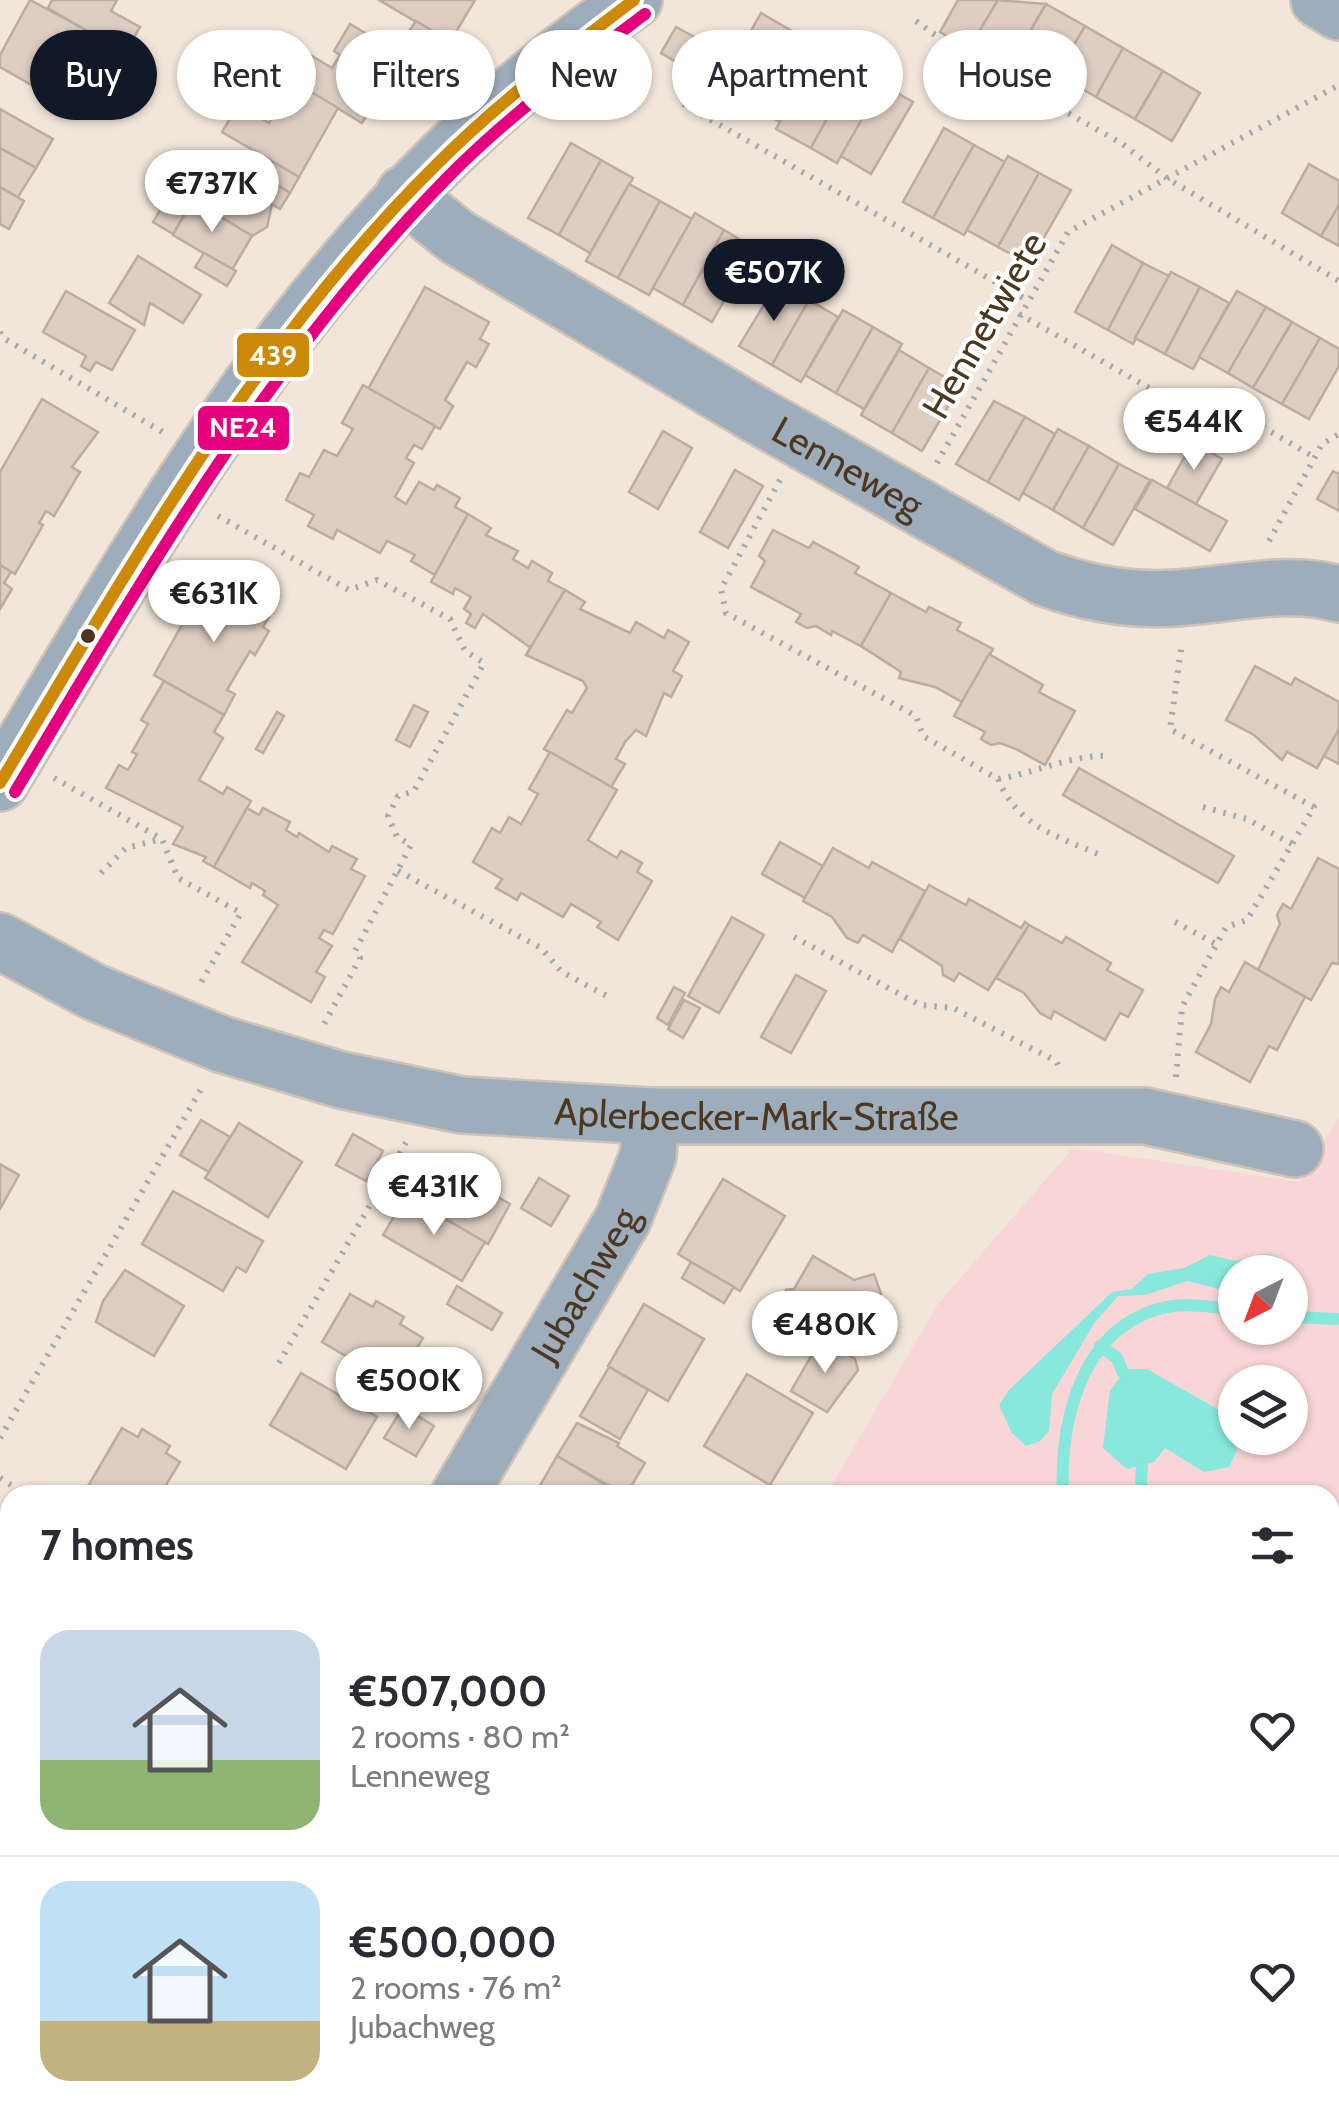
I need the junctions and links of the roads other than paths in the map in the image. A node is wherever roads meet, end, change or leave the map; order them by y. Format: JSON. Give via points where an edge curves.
{"nodes":[{"id":1,"x":634,"y":0,"type":"edge"},
{"id":2,"x":1318,"y":0,"type":"edge"},
{"id":3,"x":1339,"y":12,"type":"edge"},
{"id":4,"x":404,"y":194,"type":"junction"},
{"id":5,"x":1339,"y":594,"type":"edge"},
{"id":6,"x":26,"y":781,"type":"edge"},
{"id":7,"x":0,"y":942,"type":"edge"},
{"id":8,"x":651,"y":1116,"type":"junction"},
{"id":9,"x":1295,"y":1149,"type":"dead end"},
{"id":10,"x":466,"y":1485,"type":"edge"}],
"edges":[{"from":1,"to":4,"type":"street","via":[[550,60]]},
{"from":2,"to":3,"type":"street"},
{"from":4,"to":5,"type":"street","name":"Lenneweg","via":[[457,238],[1044,578],[1086,592],[1174,598],[1242,590]]},
{"from":4,"to":6,"type":"street","via":[[322,286],[200,454]]},
{"from":7,"to":8,"type":"street","name":"Aplerbecker-Mark-Straße","via":[[94,992],[206,1022],[341,1080],[462,1105]]},
{"from":8,"to":9,"type":"street","name":"Aplerbecker-Mark-Straße","via":[[1145,1116]]},
{"from":8,"to":10,"type":"street","name":"Jubachweg","via":[[648,1156],[622,1220]]}]}
